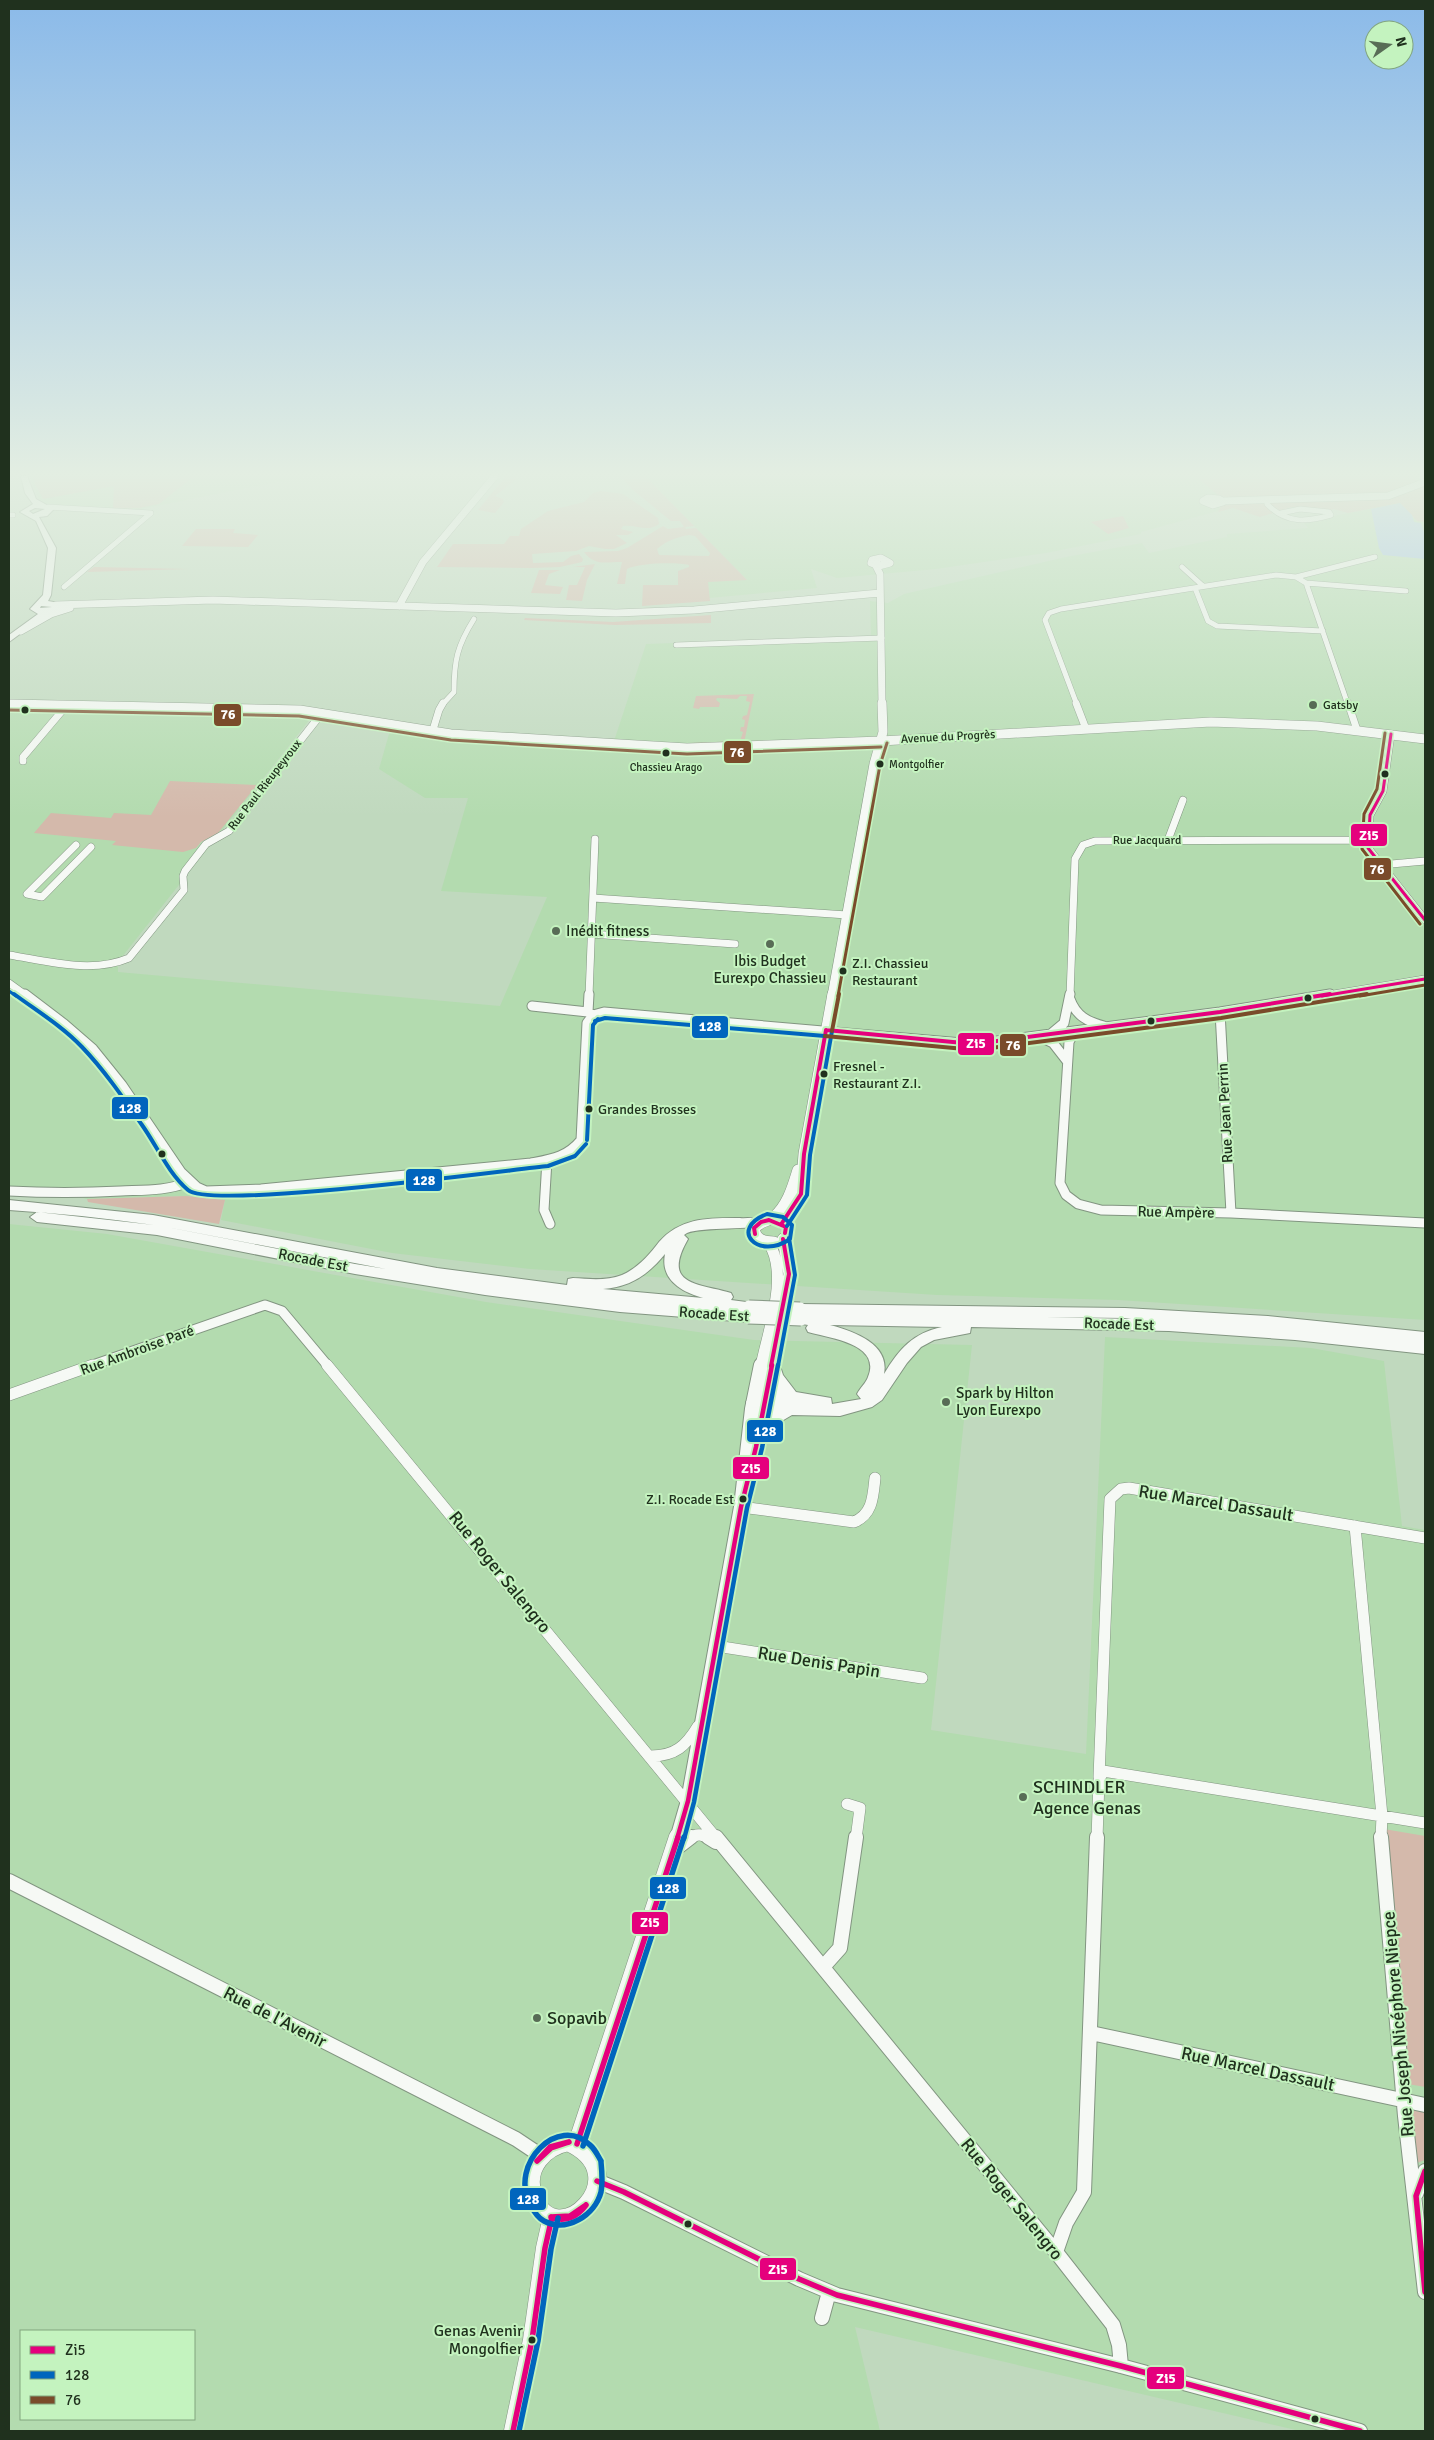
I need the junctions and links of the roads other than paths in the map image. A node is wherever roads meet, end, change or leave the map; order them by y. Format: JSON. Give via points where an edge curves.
{"nodes":[{"id":1,"x":48,"y":590,"type":"edge"},
{"id":2,"x":52,"y":590,"type":"edge"},
{"id":3,"x":408,"y":590,"type":"edge"},
{"id":4,"x":1183,"y":590,"type":"edge"},
{"id":5,"x":1197,"y":590,"type":"edge"},
{"id":6,"x":1308,"y":590,"type":"edge"},
{"id":7,"x":1392,"y":590,"type":"edge"},
{"id":8,"x":1406,"y":591,"type":"dead end"},
{"id":9,"x":880,"y":592,"type":"joint"},
{"id":10,"x":107,"y":604,"type":"junction"},
{"id":11,"x":399,"y":606,"type":"junction"},
{"id":12,"x":48,"y":607,"type":"junction"},
{"id":13,"x":474,"y":619,"type":"dead end"},
{"id":14,"x":1323,"y":631,"type":"junction"},
{"id":15,"x":10,"y":636,"type":"edge"},
{"id":16,"x":882,"y":638,"type":"junction"},
{"id":17,"x":676,"y":645,"type":"dead end"},
{"id":18,"x":9,"y":704,"type":"edge"},
{"id":19,"x":67,"y":705,"type":"junction"},
{"id":20,"x":322,"y":713,"type":"junction"},
{"id":21,"x":1086,"y":728,"type":"junction"},
{"id":22,"x":1357,"y":730,"type":"junction"},
{"id":23,"x":432,"y":732,"type":"junction"},
{"id":24,"x":1392,"y":734,"type":"junction"},
{"id":25,"x":1425,"y":739,"type":"edge"},
{"id":26,"x":881,"y":741,"type":"junction"},
{"id":27,"x":23,"y":761,"type":"dead end"},
{"id":28,"x":1183,"y":800,"type":"dead end"},
{"id":29,"x":595,"y":839,"type":"dead end"},
{"id":30,"x":1168,"y":840,"type":"junction"},
{"id":31,"x":1367,"y":840,"type":"junction"},
{"id":32,"x":76,"y":845,"type":"dead end"},
{"id":33,"x":91,"y":847,"type":"dead end"},
{"id":34,"x":1425,"y":861,"type":"edge"},
{"id":35,"x":1380,"y":865,"type":"junction"},
{"id":36,"x":593,"y":898,"type":"junction"},
{"id":37,"x":847,"y":915,"type":"junction"},
{"id":38,"x":1425,"y":920,"type":"edge"},
{"id":39,"x":591,"y":934,"type":"junction"},
{"id":40,"x":735,"y":944,"type":"dead end"},
{"id":41,"x":9,"y":955,"type":"edge"},
{"id":42,"x":1425,"y":978,"type":"edge"},
{"id":43,"x":9,"y":983,"type":"edge"},
{"id":44,"x":1070,"y":998,"type":"junction"},
{"id":45,"x":532,"y":1006,"type":"dead end"},
{"id":46,"x":1220,"y":1012,"type":"junction"},
{"id":47,"x":590,"y":1013,"type":"junction"},
{"id":48,"x":1108,"y":1026,"type":"junction"},
{"id":49,"x":826,"y":1030,"type":"junction"},
{"id":50,"x":1084,"y":1030,"type":"junction"},
{"id":51,"x":1045,"y":1035,"type":"junction"},
{"id":52,"x":1034,"y":1037,"type":"junction"},
{"id":53,"x":1067,"y":1061,"type":"junction"},
{"id":54,"x":547,"y":1160,"type":"junction"},
{"id":55,"x":189,"y":1182,"type":"junction"},
{"id":56,"x":9,"y":1191,"type":"edge"},
{"id":57,"x":9,"y":1205,"type":"edge"},
{"id":58,"x":1231,"y":1213,"type":"junction"},
{"id":59,"x":9,"y":1214,"type":"edge"},
{"id":60,"x":1425,"y":1223,"type":"edge"},
{"id":61,"x":550,"y":1224,"type":"dead end"},
{"id":62,"x":767,"y":1225,"type":"junction"},
{"id":63,"x":783,"y":1239,"type":"junction"},
{"id":64,"x":768,"y":1242,"type":"junction"},
{"id":65,"x":438,"y":1273,"type":"junction"},
{"id":66,"x":265,"y":1305,"type":"joint"},
{"id":67,"x":749,"y":1312,"type":"junction"},
{"id":68,"x":801,"y":1314,"type":"junction"},
{"id":69,"x":1013,"y":1322,"type":"junction"},
{"id":70,"x":1332,"y":1327,"type":"junction"},
{"id":71,"x":1425,"y":1331,"type":"edge"},
{"id":72,"x":1425,"y":1338,"type":"edge"},
{"id":73,"x":1372,"y":1342,"type":"junction"},
{"id":74,"x":1425,"y":1348,"type":"edge"},
{"id":75,"x":1425,"y":1354,"type":"edge"},
{"id":76,"x":772,"y":1361,"type":"junction"},
{"id":77,"x":9,"y":1395,"type":"edge"},
{"id":78,"x":758,"y":1397,"type":"junction"},
{"id":79,"x":791,"y":1403,"type":"junction"},
{"id":80,"x":756,"y":1446,"type":"junction"},
{"id":81,"x":875,"y":1478,"type":"dead end"},
{"id":82,"x":741,"y":1507,"type":"junction"},
{"id":83,"x":1355,"y":1526,"type":"junction"},
{"id":84,"x":1425,"y":1538,"type":"edge"},
{"id":85,"x":716,"y":1646,"type":"junction"},
{"id":86,"x":922,"y":1678,"type":"dead end"},
{"id":87,"x":704,"y":1717,"type":"junction"},
{"id":88,"x":651,"y":1756,"type":"junction"},
{"id":89,"x":1099,"y":1780,"type":"junction"},
{"id":90,"x":688,"y":1801,"type":"junction"},
{"id":91,"x":847,"y":1804,"type":"dead end"},
{"id":92,"x":1382,"y":1816,"type":"junction"},
{"id":93,"x":1425,"y":1823,"type":"edge"},
{"id":94,"x":726,"y":1850,"type":"junction"},
{"id":95,"x":674,"y":1851,"type":"junction"},
{"id":96,"x":9,"y":1881,"type":"edge"},
{"id":97,"x":823,"y":1967,"type":"junction"},
{"id":98,"x":1091,"y":2033,"type":"junction"},
{"id":99,"x":1405,"y":2101,"type":"junction"},
{"id":100,"x":1425,"y":2105,"type":"edge"},
{"id":101,"x":577,"y":2144,"type":"junction"},
{"id":102,"x":540,"y":2155,"type":"junction"},
{"id":103,"x":1425,"y":2171,"type":"edge"},
{"id":104,"x":597,"y":2181,"type":"junction"},
{"id":105,"x":1416,"y":2196,"type":"junction"},
{"id":106,"x":552,"y":2217,"type":"junction"},
{"id":107,"x":1056,"y":2252,"type":"junction"},
{"id":108,"x":829,"y":2292,"type":"junction"},
{"id":109,"x":1425,"y":2292,"type":"edge"},
{"id":110,"x":822,"y":2318,"type":"dead end"},
{"id":111,"x":1121,"y":2366,"type":"junction"},
{"id":112,"x":513,"y":2431,"type":"edge"},
{"id":113,"x":1360,"y":2431,"type":"edge"}],
"edges":[{"from":1,"to":12,"type":"main road"},
{"from":2,"to":12,"type":"main road"},
{"from":3,"to":11,"type":"street"},
{"from":4,"to":21,"type":"street","via":[[1061,609],[1046,617]]},
{"from":5,"to":14,"type":"street","via":[[1208,621],[1217,626]]},
{"from":6,"to":14,"type":"street"},
{"from":7,"to":8,"type":"street"},
{"from":9,"to":11,"type":"street","via":[[635,613]]},
{"from":9,"to":16,"type":"street"},
{"from":10,"to":11,"type":"street","via":[[192,600]]},
{"from":10,"to":12,"type":"street"},
{"from":10,"to":15,"type":"street","via":[[63,610]]},
{"from":12,"to":15,"type":"main road"},
{"from":13,"to":23,"type":"street","via":[[454,662],[454,692],[441,706],[438,725]]},
{"from":14,"to":22,"type":"street"},
{"from":16,"to":17,"type":"street"},
{"from":16,"to":26,"type":"street"},
{"from":18,"to":19,"type":"street","name":"Avenue du Progrès"},
{"from":19,"to":20,"type":"street","name":"Avenue du Progrès","via":[[274,708]]},
{"from":19,"to":27,"type":"street"},
{"from":20,"to":23,"type":"street","name":"Avenue du Progrès"},
{"from":20,"to":41,"type":"street","name":"Rue Paul Rieupeyroux","via":[[229,831],[206,844],[185,871],[184,890],[129,958],[104,967]]},
{"from":21,"to":22,"type":"street","name":"Avenue du Progrès","via":[[1226,722]]},
{"from":21,"to":26,"type":"street","name":"Avenue du Progrès"},
{"from":22,"to":24,"type":"street","name":"Avenue du Progrès"},
{"from":23,"to":26,"type":"street","name":"Avenue du Progrès","via":[[686,748]]},
{"from":24,"to":25,"type":"street","name":"Avenue du Progrès"},
{"from":24,"to":31,"type":"street","via":[[1383,791],[1370,815]]},
{"from":26,"to":37,"type":"street"},
{"from":28,"to":30,"type":"street"},
{"from":29,"to":36,"type":"street"},
{"from":30,"to":31,"type":"street","name":"Rue Jacquard"},
{"from":30,"to":44,"type":"street","name":"Rue Jacquard","via":[[1095,841],[1083,845],[1079,851],[1075,859]]},
{"from":31,"to":35,"type":"street","via":[[1368,848]]},
{"from":32,"to":33,"type":"street","via":[[27,894],[42,896]]},
{"from":34,"to":35,"type":"street"},
{"from":35,"to":38,"type":"street"},
{"from":36,"to":37,"type":"street"},
{"from":36,"to":39,"type":"street"},
{"from":37,"to":49,"type":"street"},
{"from":39,"to":40,"type":"street"},
{"from":39,"to":47,"type":"street"},
{"from":42,"to":46,"type":"street"},
{"from":43,"to":55,"type":"street","via":[[62,1021],[94,1051]]},
{"from":44,"to":48,"type":"street","via":[[1079,1016]]},
{"from":44,"to":51,"type":"street","name":"Rue Jacquard","via":[[1065,1023]]},
{"from":45,"to":47,"type":"street"},
{"from":46,"to":48,"type":"street"},
{"from":46,"to":58,"type":"street","name":"Rue Jean Perrin"},
{"from":47,"to":49,"type":"street"},
{"from":47,"to":54,"type":"street","via":[[580,1140],[572,1151]]},
{"from":48,"to":50,"type":"street"},
{"from":49,"to":52,"type":"street","via":[[952,1044]]},
{"from":49,"to":62,"type":"street","via":[[804,1154],[801,1194]]},
{"from":50,"to":51,"type":"street"},
{"from":50,"to":53,"type":"street","name":"Rue Ampère","via":[[1070,1038]]},
{"from":51,"to":52,"type":"street"},
{"from":52,"to":53,"type":"street","via":[[1053,1043]]},
{"from":53,"to":58,"type":"street","name":"Rue Ampère","via":[[1060,1183],[1066,1194],[1078,1204],[1100,1210]]},
{"from":54,"to":55,"type":"street","via":[[221,1192],[197,1189]]},
{"from":54,"to":61,"type":"street","via":[[544,1210]]},
{"from":55,"to":56,"type":"street","via":[[173,1188],[69,1194]]},
{"from":57,"to":65,"type":"main road","name":"Rocade Est","via":[[175,1223]]},
{"from":58,"to":60,"type":"street","name":"Rue Ampère"},
{"from":59,"to":67,"type":"main road","name":"Rocade Est","via":[[157,1230],[346,1267],[485,1290],[620,1307],[628,1312]]},
{"from":62,"to":63,"type":"street","via":[[786,1232]]},
{"from":62,"to":64,"type":"street","via":[[758,1238]]},
{"from":62,"to":65,"type":"main road","via":[[712,1223],[683,1229],[642,1272],[618,1283],[544,1281],[450,1270]]},
{"from":62,"to":67,"type":"main road","via":[[697,1230],[681,1240],[669,1261],[675,1277],[691,1289],[720,1297]]},
{"from":63,"to":64,"type":"street"},
{"from":63,"to":76,"type":"street","via":[[789,1274]]},
{"from":64,"to":78,"type":"street","via":[[776,1252],[779,1278]]},
{"from":65,"to":67,"type":"main road","name":"Rocade Est"},
{"from":66,"to":77,"type":"street","name":"Rue Ambroise Paré"},
{"from":66,"to":88,"type":"street","name":"Rue Roger Salengro","via":[[288,1316]]},
{"from":67,"to":68,"type":"main road"},
{"from":67,"to":68,"type":"main road"},
{"from":68,"to":69,"type":"main road","name":"Rocade Est"},
{"from":68,"to":70,"type":"main road","name":"Rocade Est","via":[[1125,1313]]},
{"from":68,"to":79,"type":"main road","via":[[868,1347],[878,1363],[876,1383],[863,1396],[841,1403]]},
{"from":69,"to":73,"type":"main road","name":"Rocade Est","via":[[1169,1325]]},
{"from":69,"to":79,"type":"main road","via":[[943,1332],[920,1339],[905,1352],[877,1396],[861,1405],[844,1409]]},
{"from":70,"to":71,"type":"main road","via":[[1347,1324]]},
{"from":70,"to":72,"type":"main road","name":"Rocade Est"},
{"from":73,"to":74,"type":"main road","name":"Rocade Est"},
{"from":73,"to":75,"type":"main road","via":[[1384,1348]]},
{"from":76,"to":78,"type":"street"},
{"from":76,"to":79,"type":"main road","via":[[776,1378]]},
{"from":78,"to":79,"type":"main road","via":[[769,1405]]},
{"from":78,"to":80,"type":"street"},
{"from":78,"to":82,"type":"street","via":[[747,1445]]},
{"from":79,"to":80,"type":"main road","via":[[770,1421]]},
{"from":80,"to":82,"type":"street"},
{"from":81,"to":82,"type":"street","via":[[870,1512],[867,1517],[854,1522]]},
{"from":82,"to":85,"type":"street"},
{"from":83,"to":84,"type":"street","name":"Rue Marcel Dassault"},
{"from":83,"to":89,"type":"street","name":"Rue Marcel Dassault","via":[[1128,1488],[1114,1493],[1110,1499]]},
{"from":83,"to":92,"type":"street","name":"Rue Joseph Nicéphore Niepce"},
{"from":85,"to":86,"type":"street","name":"Rue Denis Papin"},
{"from":85,"to":87,"type":"street"},
{"from":87,"to":88,"type":"street","via":[[688,1743],[675,1753]]},
{"from":87,"to":90,"type":"street"},
{"from":88,"to":90,"type":"street","name":"Rue Roger Salengro"},
{"from":89,"to":92,"type":"street","via":[[1102,1772],[1110,1770]]},
{"from":89,"to":98,"type":"street","name":"Rue Marcel Dassault"},
{"from":90,"to":94,"type":"street","name":"Rue Roger Salengro"},
{"from":90,"to":95,"type":"street"},
{"from":91,"to":97,"type":"street","via":[[860,1808],[840,1948]]},
{"from":92,"to":93,"type":"street"},
{"from":92,"to":99,"type":"street","name":"Rue Joseph Nicéphore Niepce","via":[[1381,1835]]},
{"from":94,"to":95,"type":"street","name":"Rue Roger Salengro","via":[[711,1838],[694,1835]]},
{"from":94,"to":97,"type":"street","name":"Rue Roger Salengro"},
{"from":95,"to":101,"type":"street"},
{"from":96,"to":102,"type":"street","name":"Rue de l'Avenir","via":[[516,2139]]},
{"from":97,"to":107,"type":"street","name":"Rue Roger Salengro"},
{"from":98,"to":99,"type":"street","name":"Rue Marcel Dassault"},
{"from":98,"to":107,"type":"street","name":"Rue Marcel Dassault","via":[[1084,2192],[1066,2223]]},
{"from":99,"to":100,"type":"street","name":"Rue Marcel Dassault"},
{"from":99,"to":105,"type":"street","name":"Rue Joseph Nicéphore Niepce"},
{"from":101,"to":102,"type":"street","via":[[558,2143]]},
{"from":101,"to":104,"type":"street","via":[[590,2155]]},
{"from":102,"to":106,"type":"street","via":[[531,2174],[532,2196],[537,2205]]},
{"from":103,"to":105,"type":"street"},
{"from":104,"to":106,"type":"street","via":[[592,2198],[582,2211],[572,2217]]},
{"from":104,"to":108,"type":"street"},
{"from":105,"to":109,"type":"street","name":"Rue Joseph Nicéphore Niepce"},
{"from":106,"to":112,"type":"street"},
{"from":107,"to":111,"type":"street","name":"Rue Roger Salengro","via":[[1113,2325]]},
{"from":108,"to":110,"type":"street"},
{"from":108,"to":111,"type":"street"},
{"from":111,"to":113,"type":"street"}]}
